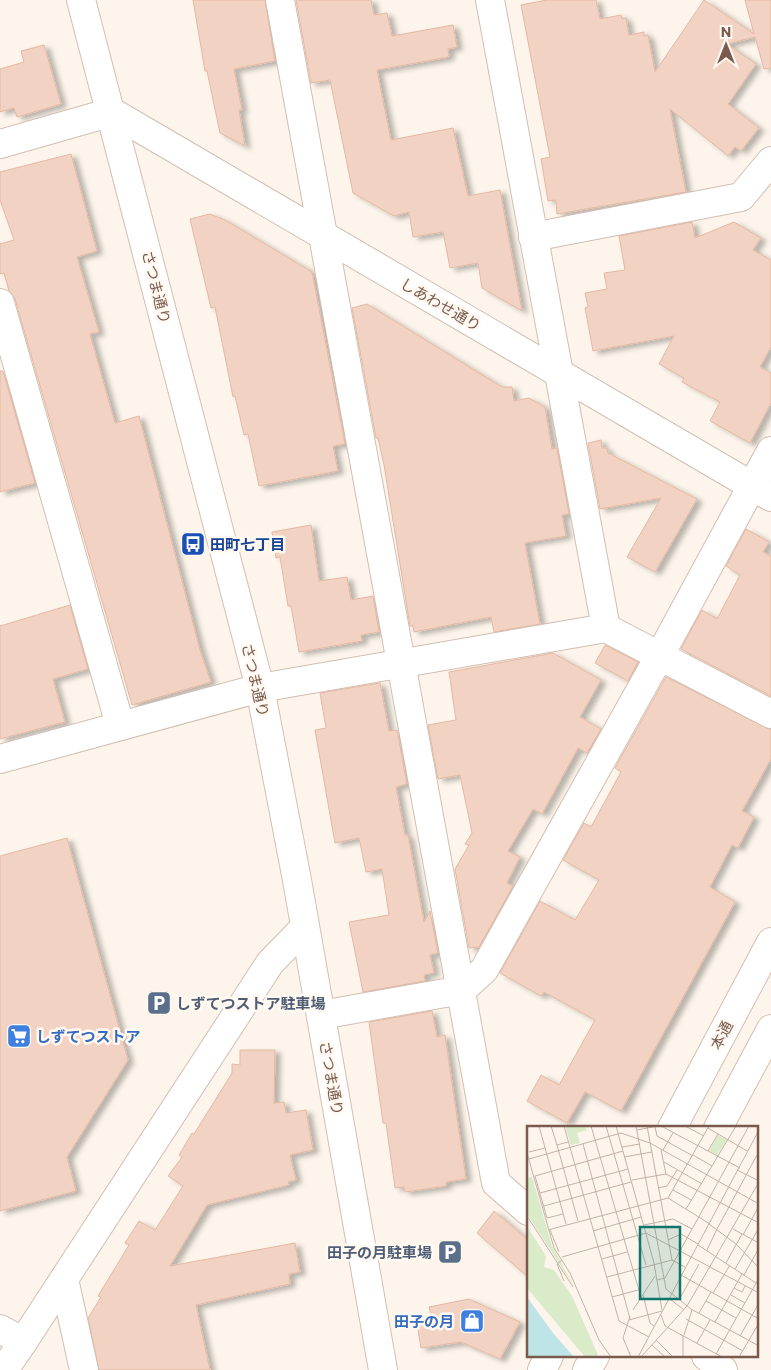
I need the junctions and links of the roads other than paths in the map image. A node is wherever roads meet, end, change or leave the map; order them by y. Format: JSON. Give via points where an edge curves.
{"nodes":[{"id":1,"x":81,"y":0,"type":"edge"},
{"id":2,"x":280,"y":0,"type":"edge"},
{"id":3,"x":490,"y":0,"type":"edge"},
{"id":4,"x":112,"y":112,"type":"junction"},
{"id":5,"x":0,"y":144,"type":"edge"},
{"id":6,"x":771,"y":161,"type":"edge"},
{"id":7,"x":324,"y":236,"type":"junction"},
{"id":8,"x":533,"y":237,"type":"junction"},
{"id":9,"x":0,"y":303,"type":"edge"},
{"id":10,"x":4,"y":331,"type":"edge"},
{"id":11,"x":558,"y":372,"type":"junction"},
{"id":12,"x":771,"y":451,"type":"edge"},
{"id":13,"x":761,"y":491,"type":"edge"},
{"id":14,"x":606,"y":628,"type":"junction"},
{"id":15,"x":659,"y":657,"type":"junction"},
{"id":16,"x":402,"y":662,"type":"junction"},
{"id":17,"x":260,"y":688,"type":"junction"},
{"id":18,"x":771,"y":714,"type":"edge"},
{"id":19,"x":120,"y":724,"type":"junction"},
{"id":20,"x":0,"y":759,"type":"edge"},
{"id":21,"x":305,"y":927,"type":"junction"},
{"id":22,"x":771,"y":942,"type":"edge"},
{"id":23,"x":462,"y":990,"type":"junction"},
{"id":24,"x":321,"y":1015,"type":"junction"},
{"id":25,"x":771,"y":1029,"type":"edge"},
{"id":26,"x":673,"y":1126,"type":"edge"},
{"id":27,"x":719,"y":1126,"type":"edge"},
{"id":28,"x":527,"y":1210,"type":"edge"},
{"id":29,"x":64,"y":1279,"type":"junction"},
{"id":30,"x":12,"y":1336,"type":"edge"},
{"id":31,"x":548,"y":1358,"type":"edge"},
{"id":32,"x":594,"y":1358,"type":"edge"},
{"id":33,"x":708,"y":1358,"type":"edge"},
{"id":34,"x":4,"y":1370,"type":"edge"},
{"id":35,"x":84,"y":1370,"type":"edge"},
{"id":36,"x":383,"y":1370,"type":"edge"},
{"id":37,"x":542,"y":1370,"type":"edge"},
{"id":38,"x":587,"y":1370,"type":"edge"},
{"id":39,"x":723,"y":1370,"type":"edge"}],
"edges":[{"from":1,"to":4,"type":"street","name":"さつま通り"},
{"from":2,"to":7,"type":"street"},
{"from":3,"to":8,"type":"street"},
{"from":4,"to":5,"type":"street"},
{"from":4,"to":7,"type":"street","name":"しあわせ通り"},
{"from":4,"to":17,"type":"street","name":"さつま通り"},
{"from":6,"to":8,"type":"street","via":[[741,197]]},
{"from":7,"to":11,"type":"street","name":"しあわせ通り"},
{"from":7,"to":16,"type":"street"},
{"from":8,"to":11,"type":"street"},
{"from":9,"to":10,"type":"street"},
{"from":10,"to":19,"type":"street"},
{"from":11,"to":13,"type":"street","name":"しあわせ通り"},
{"from":11,"to":14,"type":"street"},
{"from":12,"to":13,"type":"street"},
{"from":13,"to":15,"type":"street"},
{"from":14,"to":15,"type":"street"},
{"from":14,"to":16,"type":"street"},
{"from":15,"to":18,"type":"street"},
{"from":15,"to":23,"type":"street","via":[[484,970]]},
{"from":16,"to":17,"type":"street"},
{"from":16,"to":23,"type":"street"},
{"from":17,"to":19,"type":"street"},
{"from":17,"to":21,"type":"street","name":"さつま通り"},
{"from":19,"to":20,"type":"street"},
{"from":21,"to":24,"type":"street","name":"さつま通り"},
{"from":21,"to":29,"type":"street","via":[[270,963]]},
{"from":22,"to":26,"type":"street","name":"本通"},
{"from":23,"to":24,"type":"street"},
{"from":23,"to":28,"type":"street","via":[[496,1183]]},
{"from":24,"to":36,"type":"street","name":"さつま通り"},
{"from":25,"to":27,"type":"street"},
{"from":29,"to":30,"type":"street"},
{"from":29,"to":35,"type":"street"},
{"from":30,"to":34,"type":"street"},
{"from":31,"to":37,"type":"street"},
{"from":32,"to":38,"type":"street"},
{"from":33,"to":39,"type":"street"}]}
